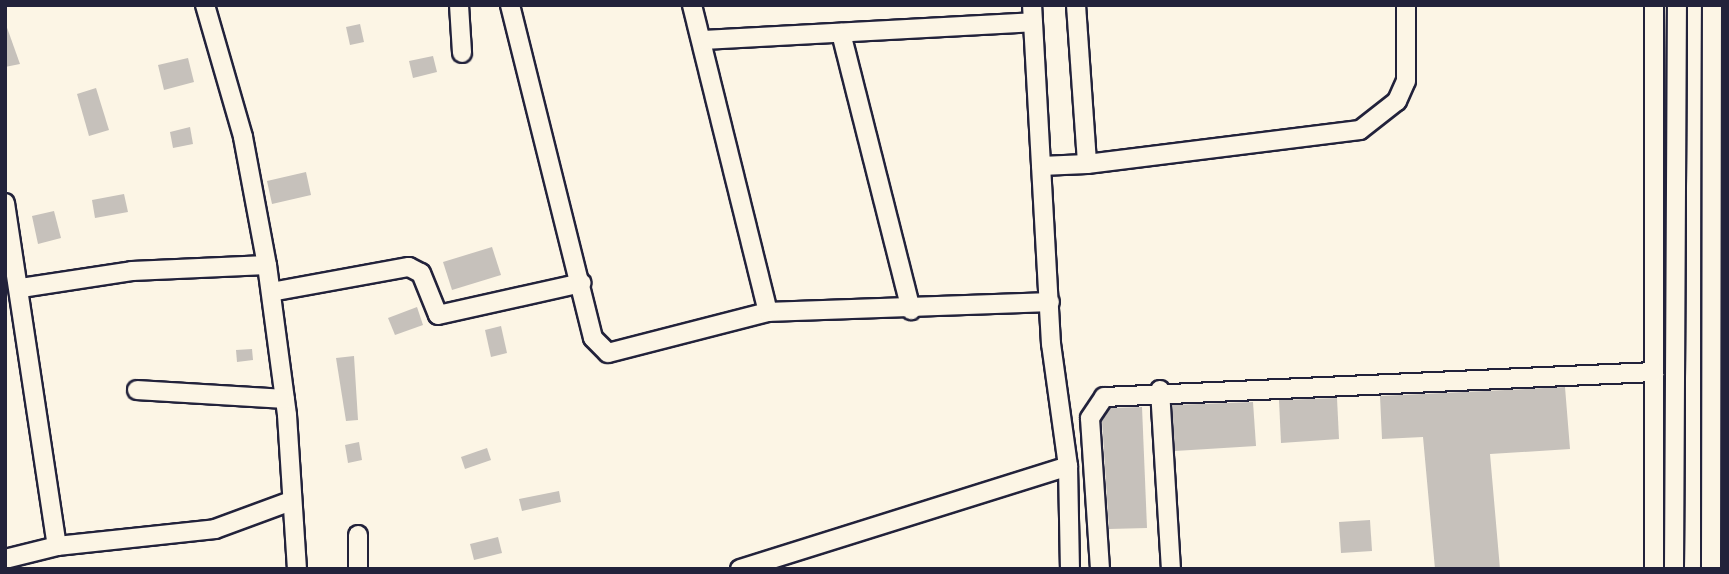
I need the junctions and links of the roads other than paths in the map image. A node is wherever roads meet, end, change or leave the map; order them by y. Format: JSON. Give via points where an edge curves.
{"nodes":[{"id":1,"x":205,"y":5,"type":"edge"},
{"id":2,"x":459,"y":5,"type":"edge"},
{"id":3,"x":510,"y":5,"type":"edge"},
{"id":4,"x":692,"y":5,"type":"edge"},
{"id":5,"x":1076,"y":5,"type":"edge"},
{"id":6,"x":1406,"y":5,"type":"edge"},
{"id":7,"x":1654,"y":5,"type":"edge"},
{"id":8,"x":1677,"y":5,"type":"edge"},
{"id":9,"x":1712,"y":5,"type":"edge"},
{"id":10,"x":1032,"y":14,"type":"edge"},
{"id":11,"x":841,"y":33,"type":"junction"},
{"id":12,"x":703,"y":40,"type":"junction"},
{"id":13,"x":462,"y":53,"type":"dead end"},
{"id":14,"x":1087,"y":164,"type":"junction"},
{"id":15,"x":1041,"y":166,"type":"junction"},
{"id":16,"x":5,"y":202,"type":"edge"},
{"id":17,"x":267,"y":265,"type":"junction"},
{"id":18,"x":581,"y":283,"type":"junction"},
{"id":19,"x":22,"y":289,"type":"junction"},
{"id":20,"x":271,"y":292,"type":"junction"},
{"id":21,"x":1050,"y":302,"type":"junction"},
{"id":22,"x":911,"y":310,"type":"junction"},
{"id":23,"x":768,"y":312,"type":"junction"},
{"id":24,"x":1718,"y":365,"type":"edge"},
{"id":25,"x":1654,"y":372,"type":"junction"},
{"id":26,"x":137,"y":390,"type":"dead end"},
{"id":27,"x":1160,"y":390,"type":"junction"},
{"id":28,"x":285,"y":399,"type":"junction"},
{"id":29,"x":1068,"y":466,"type":"junction"},
{"id":30,"x":291,"y":500,"type":"junction"},
{"id":31,"x":358,"y":535,"type":"dead end"},
{"id":32,"x":57,"y":547,"type":"junction"},
{"id":33,"x":5,"y":559,"type":"edge"},
{"id":34,"x":297,"y":569,"type":"edge"},
{"id":35,"x":358,"y":569,"type":"edge"},
{"id":36,"x":740,"y":569,"type":"edge"},
{"id":37,"x":1070,"y":569,"type":"edge"},
{"id":38,"x":1100,"y":569,"type":"edge"},
{"id":39,"x":1171,"y":569,"type":"edge"},
{"id":40,"x":1654,"y":569,"type":"edge"},
{"id":41,"x":1674,"y":569,"type":"edge"},
{"id":42,"x":1711,"y":569,"type":"edge"}],
"edges":[{"from":1,"to":17,"type":"street","via":[[243,137]]},
{"from":2,"to":13,"type":"street"},
{"from":3,"to":18,"type":"street"},
{"from":4,"to":12,"type":"street"},
{"from":5,"to":14,"type":"street"},
{"from":6,"to":14,"type":"street","via":[[1406,81],[1397,101],[1360,130]]},
{"from":7,"to":25,"type":"street"},
{"from":8,"to":41,"type":"street"},
{"from":9,"to":24,"type":"street"},
{"from":10,"to":11,"type":"street"},
{"from":10,"to":15,"type":"street"},
{"from":11,"to":12,"type":"street"},
{"from":11,"to":22,"type":"street"},
{"from":12,"to":23,"type":"street"},
{"from":14,"to":15,"type":"street"},
{"from":15,"to":21,"type":"street"},
{"from":16,"to":19,"type":"street"},
{"from":17,"to":19,"type":"street","via":[[132,271]]},
{"from":17,"to":20,"type":"street"},
{"from":18,"to":20,"type":"street","via":[[438,315],[421,273],[409,267]]},
{"from":18,"to":23,"type":"street","via":[[593,338],[608,352]]},
{"from":19,"to":32,"type":"street","via":[[32,408],[50,478]]},
{"from":20,"to":28,"type":"street"},
{"from":21,"to":22,"type":"street"},
{"from":21,"to":29,"type":"street"},
{"from":22,"to":23,"type":"street"},
{"from":24,"to":42,"type":"street"},
{"from":25,"to":27,"type":"street"},
{"from":25,"to":40,"type":"street"},
{"from":26,"to":28,"type":"street"},
{"from":27,"to":38,"type":"street","via":[[1104,397],[1091,408]]},
{"from":27,"to":39,"type":"street"},
{"from":28,"to":30,"type":"street"},
{"from":29,"to":36,"type":"street"},
{"from":29,"to":37,"type":"street"},
{"from":30,"to":32,"type":"street","via":[[215,528]]},
{"from":30,"to":34,"type":"street"},
{"from":31,"to":35,"type":"street"},
{"from":32,"to":33,"type":"street"}]}
